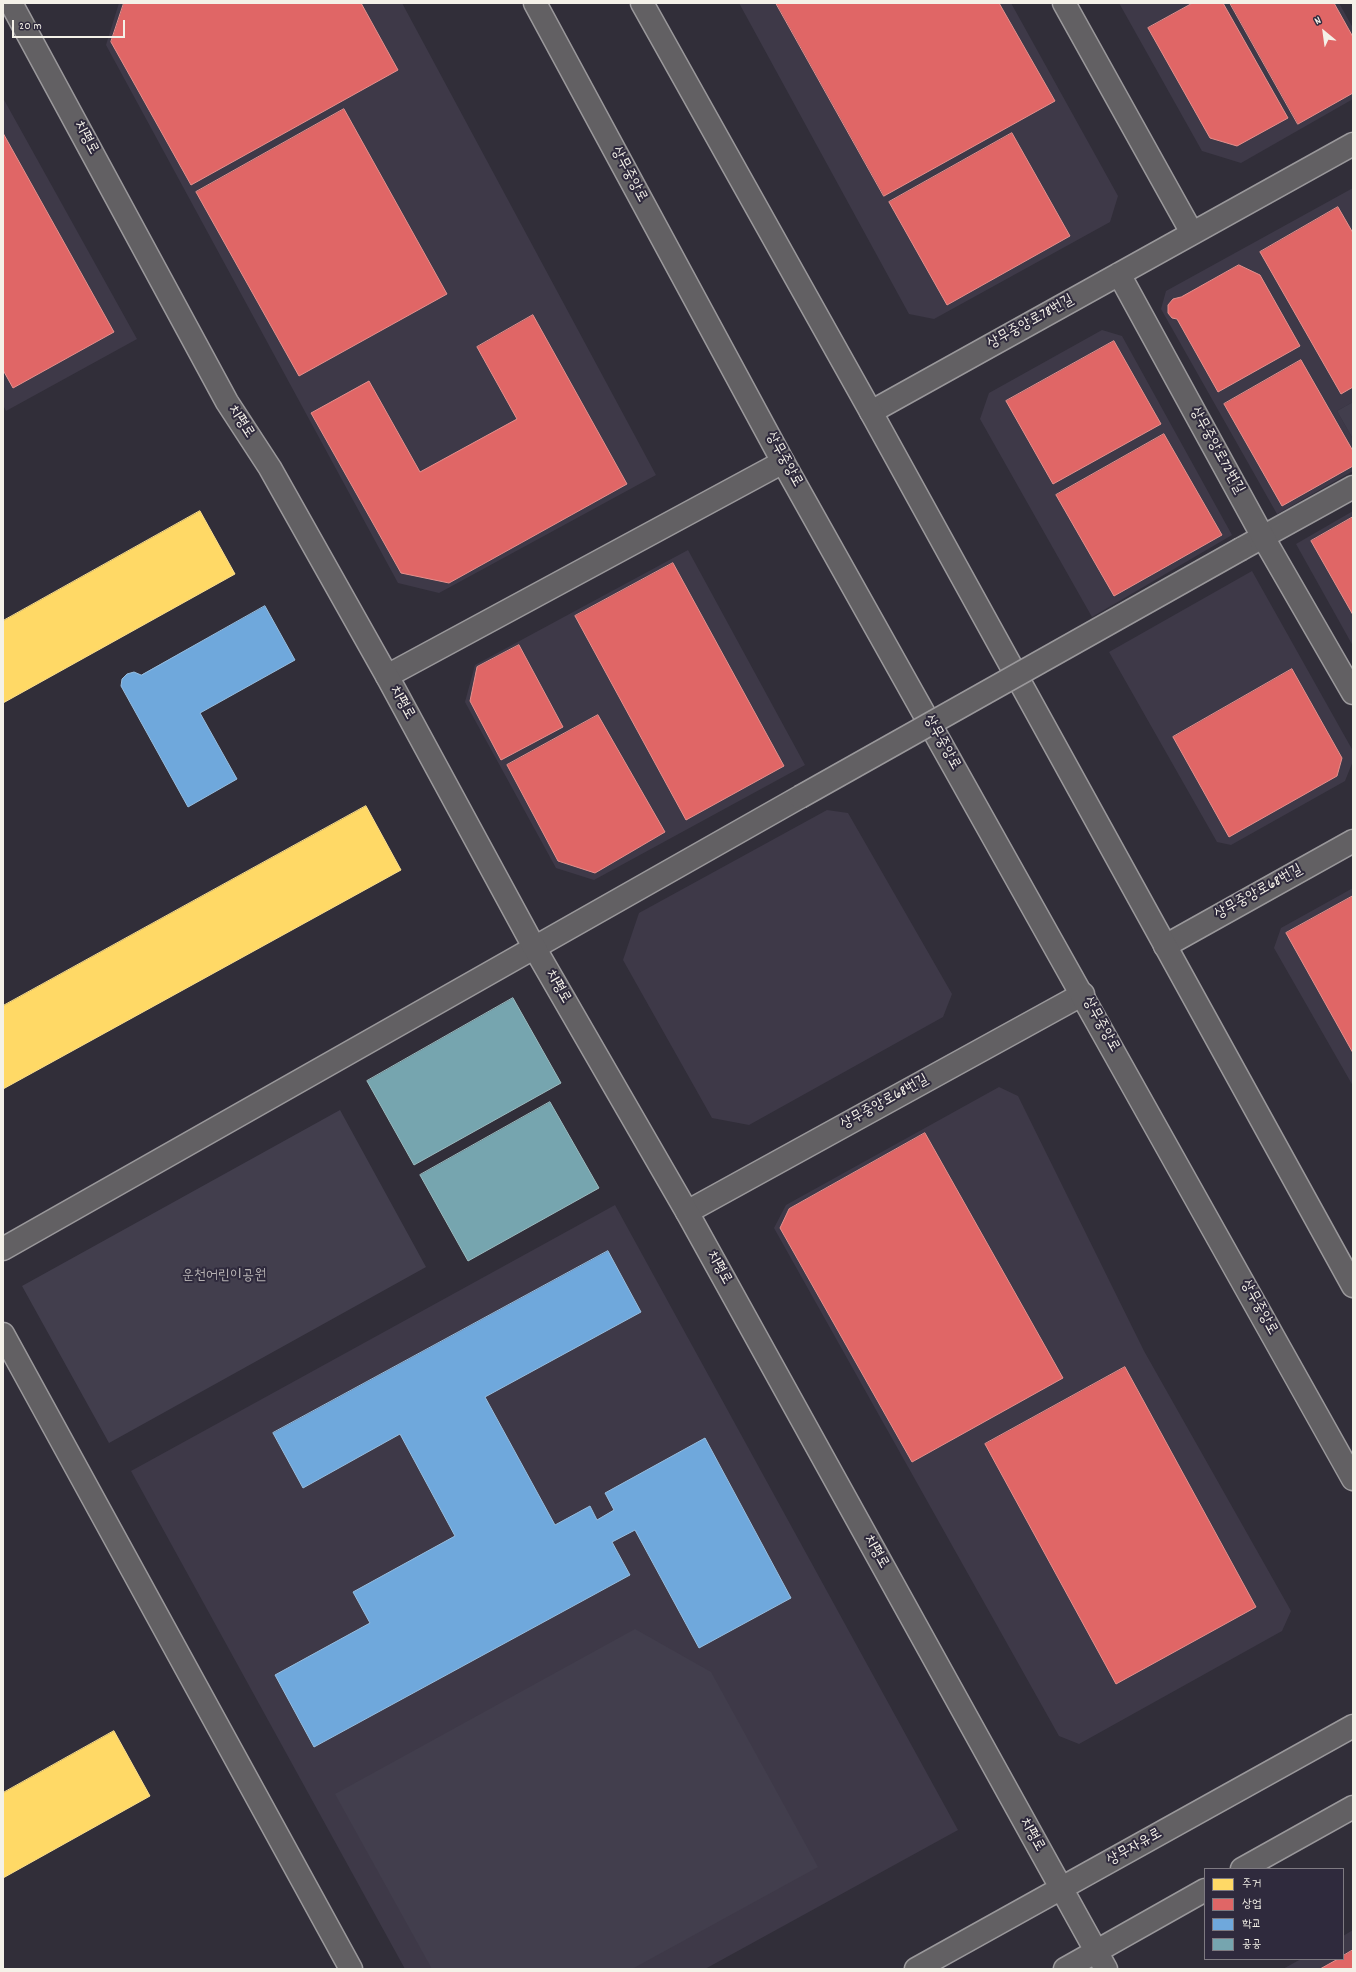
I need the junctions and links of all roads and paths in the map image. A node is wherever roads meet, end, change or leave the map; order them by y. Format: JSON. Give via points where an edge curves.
{"nodes":[{"id":1,"x":11,"y":3,"type":"edge"},
{"id":2,"x":535,"y":3,"type":"edge"},
{"id":3,"x":642,"y":3,"type":"edge"},
{"id":4,"x":1064,"y":3,"type":"edge"},
{"id":5,"x":1353,"y":144,"type":"edge"},
{"id":6,"x":1192,"y":233,"type":"junction"},
{"id":7,"x":1119,"y":274,"type":"junction"},
{"id":8,"x":871,"y":412,"type":"junction"},
{"id":9,"x":783,"y":462,"type":"junction"},
{"id":10,"x":1353,"y":487,"type":"edge"},
{"id":11,"x":1263,"y":537,"type":"junction"},
{"id":12,"x":387,"y":676,"type":"junction"},
{"id":13,"x":1353,"y":693,"type":"edge"},
{"id":14,"x":1353,"y":841,"type":"edge"},
{"id":15,"x":1165,"y":946,"type":"junction"},
{"id":16,"x":534,"y":947,"type":"junction"},
{"id":17,"x":1083,"y":994,"type":"junction"},
{"id":18,"x":687,"y":1212,"type":"junction"},
{"id":19,"x":3,"y":1249,"type":"edge"},
{"id":20,"x":1353,"y":1286,"type":"edge"},
{"id":21,"x":3,"y":1334,"type":"edge"},
{"id":22,"x":1353,"y":1479,"type":"edge"},
{"id":23,"x":1353,"y":1726,"type":"edge"},
{"id":24,"x":1353,"y":1807,"type":"edge"},
{"id":25,"x":1244,"y":1868,"type":"edge"},
{"id":26,"x":1061,"y":1889,"type":"junction"},
{"id":27,"x":1204,"y":1891,"type":"edge"},
{"id":28,"x":1101,"y":1960,"type":"edge"},
{"id":29,"x":351,"y":1969,"type":"edge"},
{"id":30,"x":916,"y":1969,"type":"edge"},
{"id":31,"x":1065,"y":1969,"type":"edge"}],
"edges":[{"from":1,"to":12,"type":"street","name":"치평로","via":[[227,402],[270,468]]},
{"from":2,"to":9,"type":"street","name":"상무중앙로"},
{"from":3,"to":8,"type":"street"},
{"from":4,"to":6,"type":"street"},
{"from":5,"to":6,"type":"street","name":"상무중앙로78번길"},
{"from":6,"to":7,"type":"street","name":"상무중앙로78번길"},
{"from":7,"to":8,"type":"street","name":"상무중앙로78번길"},
{"from":7,"to":11,"type":"street","name":"상무중앙로72번길"},
{"from":8,"to":15,"type":"street"},
{"from":9,"to":12,"type":"street"},
{"from":9,"to":17,"type":"street","name":"상무중앙로"},
{"from":10,"to":11,"type":"street"},
{"from":11,"to":13,"type":"street"},
{"from":11,"to":16,"type":"street","bridge":true},
{"from":12,"to":16,"type":"street","name":"치평로"},
{"from":14,"to":15,"type":"street","name":"상무중앙로68번길"},
{"from":15,"to":20,"type":"street"},
{"from":16,"to":18,"type":"street","name":"치평로"},
{"from":16,"to":19,"type":"street"},
{"from":17,"to":18,"type":"street","name":"상무중앙로68번길"},
{"from":17,"to":22,"type":"street","name":"상무중앙로"},
{"from":18,"to":26,"type":"street","name":"치평로"},
{"from":21,"to":29,"type":"street"},
{"from":23,"to":26,"type":"street","name":"상무자유로"},
{"from":24,"to":25,"type":"street"},
{"from":26,"to":28,"type":"street","name":"치평로"},
{"from":26,"to":30,"type":"street","name":"상무자유로"},
{"from":27,"to":28,"type":"street"},
{"from":28,"to":31,"type":"street"}]}
